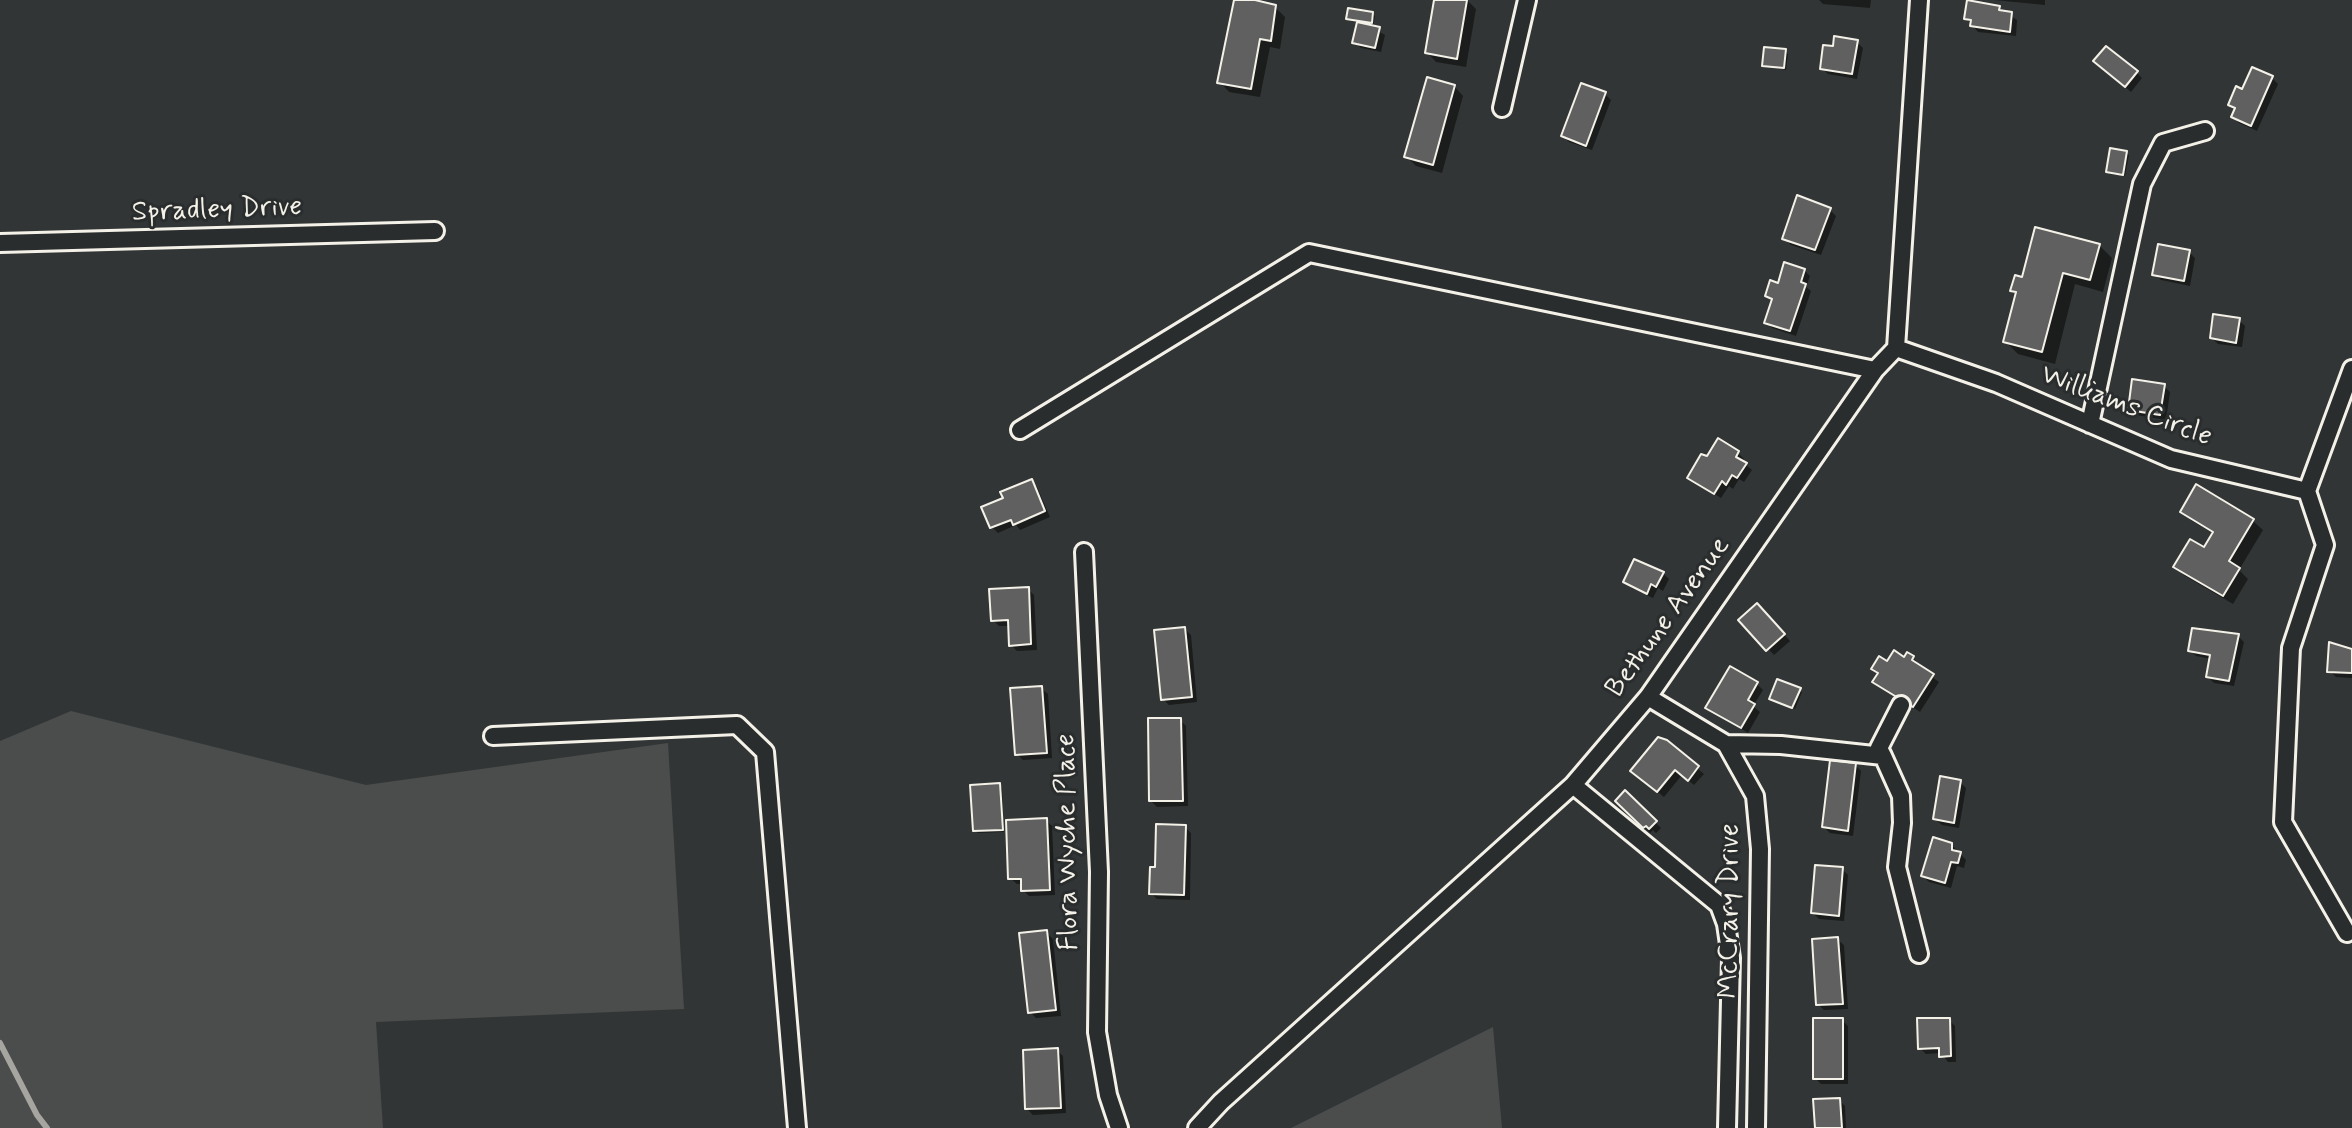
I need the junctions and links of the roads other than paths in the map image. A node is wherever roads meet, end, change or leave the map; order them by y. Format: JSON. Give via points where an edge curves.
{"nodes":[{"id":1,"x":1527,"y":0,"type":"edge"},
{"id":2,"x":1919,"y":0,"type":"edge"},
{"id":3,"x":1502,"y":108,"type":"dead end"},
{"id":4,"x":2205,"y":131,"type":"dead end"},
{"id":5,"x":435,"y":231,"type":"dead end"},
{"id":6,"x":0,"y":243,"type":"edge"},
{"id":7,"x":1896,"y":348,"type":"junction"},
{"id":8,"x":2352,"y":369,"type":"edge"},
{"id":9,"x":1875,"y":370,"type":"junction"},
{"id":10,"x":2090,"y":424,"type":"junction"},
{"id":11,"x":1020,"y":430,"type":"dead end"},
{"id":12,"x":2307,"y":491,"type":"junction"},
{"id":13,"x":1084,"y":552,"type":"dead end"},
{"id":14,"x":1648,"y":697,"type":"junction"},
{"id":15,"x":1901,"y":705,"type":"dead end"},
{"id":16,"x":493,"y":736,"type":"dead end"},
{"id":17,"x":1726,"y":744,"type":"junction"},
{"id":18,"x":1883,"y":756,"type":"junction"},
{"id":19,"x":1573,"y":785,"type":"junction"},
{"id":20,"x":2347,"y":933,"type":"dead end"},
{"id":21,"x":1919,"y":954,"type":"dead end"},
{"id":22,"x":797,"y":1128,"type":"edge"},
{"id":23,"x":1119,"y":1128,"type":"edge"},
{"id":24,"x":1197,"y":1128,"type":"edge"},
{"id":25,"x":1727,"y":1128,"type":"edge"},
{"id":26,"x":1756,"y":1128,"type":"edge"}],
"edges":[{"from":1,"to":3,"type":"street"},
{"from":2,"to":7,"type":"street"},
{"from":4,"to":10,"type":"street","via":[[2163,143],[2142,184]]},
{"from":5,"to":6,"type":"street","name":"Spradley Drive"},
{"from":7,"to":9,"type":"street","name":"Bethune Avenue"},
{"from":7,"to":10,"type":"street","name":"Williams Circle"},
{"from":8,"to":12,"type":"street"},
{"from":9,"to":11,"type":"street","via":[[1309,253]]},
{"from":9,"to":14,"type":"street","name":"Bethune Avenue"},
{"from":10,"to":12,"type":"street","name":"Williams Circle","via":[[2171,459]]},
{"from":12,"to":20,"type":"street","via":[[2325,545],[2291,648],[2283,822]]},
{"from":13,"to":23,"type":"street","name":"Flora Wyche Place","via":[[1099,872],[1097,1032]]},
{"from":14,"to":17,"type":"street","name":"McCrary Drive"},
{"from":14,"to":19,"type":"street","name":"Bethune Avenue"},
{"from":15,"to":18,"type":"street","via":[[1879,748]]},
{"from":16,"to":22,"type":"street","via":[[737,725],[765,752]]},
{"from":17,"to":18,"type":"street"},
{"from":17,"to":26,"type":"street","name":"McCrary Drive","via":[[1755,796],[1760,849]]},
{"from":18,"to":21,"type":"street","via":[[1901,796],[1897,867]]},
{"from":19,"to":24,"type":"street","name":"Bethune Avenue"},
{"from":19,"to":25,"type":"street","via":[[1719,905],[1731,958]]}]}
